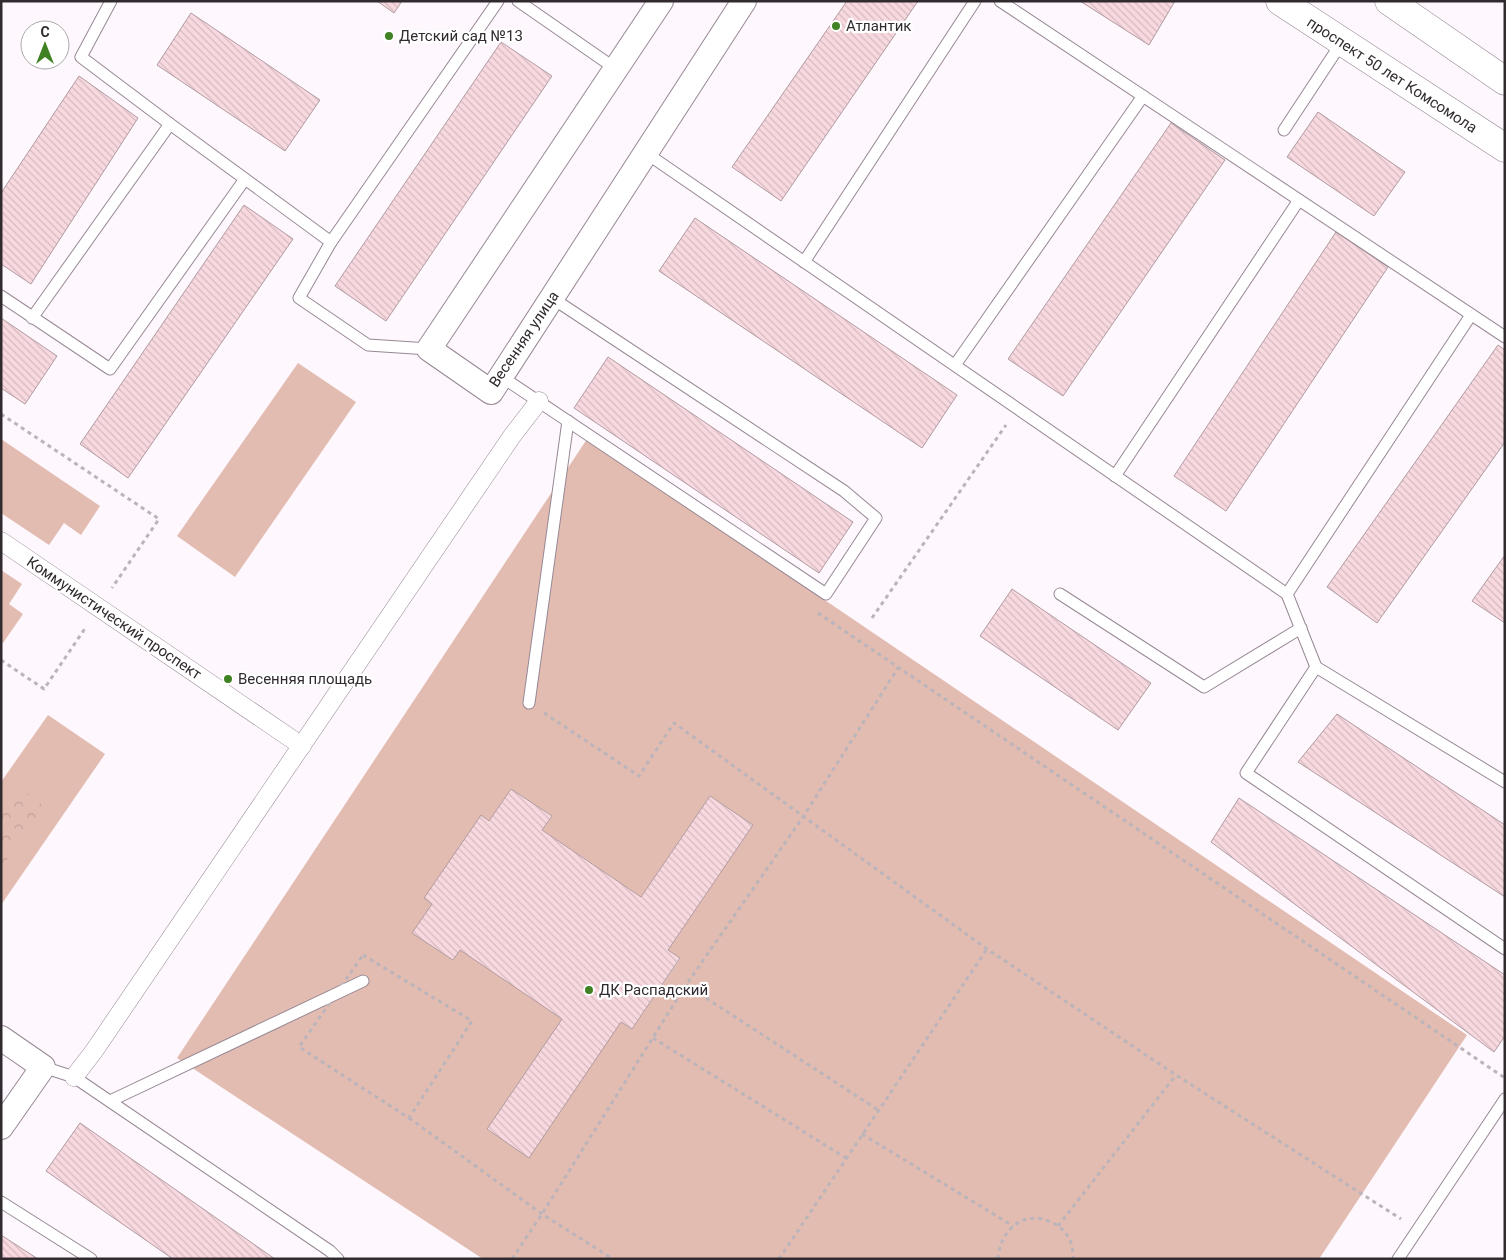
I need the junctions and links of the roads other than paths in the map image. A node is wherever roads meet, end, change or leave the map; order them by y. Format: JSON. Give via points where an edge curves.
{"nodes":[{"id":1,"x":111,"y":1,"type":"edge"},
{"id":2,"x":498,"y":1,"type":"edge"},
{"id":3,"x":518,"y":1,"type":"edge"},
{"id":4,"x":662,"y":1,"type":"edge"},
{"id":5,"x":744,"y":1,"type":"edge"},
{"id":6,"x":975,"y":1,"type":"edge"},
{"id":7,"x":1000,"y":1,"type":"edge"},
{"id":8,"x":1280,"y":1,"type":"edge"},
{"id":9,"x":1389,"y":1,"type":"edge"},
{"id":10,"x":1342,"y":42,"type":"junction"},
{"id":11,"x":616,"y":69,"type":"junction"},
{"id":12,"x":1505,"y":81,"type":"edge"},
{"id":13,"x":1143,"y":96,"type":"junction"},
{"id":14,"x":170,"y":124,"type":"junction"},
{"id":15,"x":1284,"y":130,"type":"dead end"},
{"id":16,"x":1505,"y":148,"type":"edge"},
{"id":17,"x":646,"y":152,"type":"junction"},
{"id":18,"x":245,"y":179,"type":"junction"},
{"id":19,"x":1299,"y":200,"type":"junction"},
{"id":20,"x":331,"y":242,"type":"junction"},
{"id":21,"x":804,"y":262,"type":"junction"},
{"id":22,"x":1,"y":296,"type":"edge"},
{"id":23,"x":552,"y":298,"type":"junction"},
{"id":24,"x":1471,"y":315,"type":"junction"},
{"id":25,"x":32,"y":318,"type":"junction"},
{"id":26,"x":1505,"y":337,"type":"edge"},
{"id":27,"x":429,"y":349,"type":"junction"},
{"id":28,"x":955,"y":365,"type":"junction"},
{"id":29,"x":502,"y":376,"type":"junction"},
{"id":30,"x":538,"y":401,"type":"junction"},
{"id":31,"x":568,"y":420,"type":"junction"},
{"id":32,"x":1115,"y":476,"type":"junction"},
{"id":33,"x":1,"y":541,"type":"edge"},
{"id":34,"x":1060,"y":594,"type":"dead end"},
{"id":35,"x":1287,"y":594,"type":"junction"},
{"id":36,"x":1300,"y":628,"type":"junction"},
{"id":37,"x":1316,"y":666,"type":"junction"},
{"id":38,"x":528,"y":704,"type":"road end"},
{"id":39,"x":302,"y":746,"type":"junction"},
{"id":40,"x":1505,"y":782,"type":"edge"},
{"id":41,"x":1505,"y":948,"type":"edge"},
{"id":42,"x":363,"y":981,"type":"dead end"},
{"id":43,"x":1,"y":1038,"type":"edge"},
{"id":44,"x":43,"y":1067,"type":"junction"},
{"id":45,"x":74,"y":1077,"type":"junction"},
{"id":46,"x":1505,"y":1099,"type":"edge"},
{"id":47,"x":110,"y":1101,"type":"junction"},
{"id":48,"x":1,"y":1127,"type":"edge"},
{"id":49,"x":1,"y":1202,"type":"edge"},
{"id":50,"x":90,"y":1259,"type":"edge"},
{"id":51,"x":338,"y":1259,"type":"edge"},
{"id":52,"x":1398,"y":1259,"type":"edge"}],
"edges":[{"from":1,"to":14,"type":"lane","via":[[81,57]]},
{"from":2,"to":20,"type":"lane"},
{"from":3,"to":11,"type":"lane"},
{"from":4,"to":11,"type":"street"},
{"from":5,"to":17,"type":"street","name":"Весенняя улица"},
{"from":6,"to":21,"type":"lane"},
{"from":7,"to":13,"type":"lane"},
{"from":8,"to":10,"type":"main road","name":"проспект 50 лет Комсомола"},
{"from":9,"to":12,"type":"main road"},
{"from":10,"to":15,"type":"lane"},
{"from":10,"to":16,"type":"main road","name":"проспект 50 лет Комсомола"},
{"from":11,"to":27,"type":"street"},
{"from":13,"to":19,"type":"lane"},
{"from":13,"to":28,"type":"lane"},
{"from":14,"to":18,"type":"lane"},
{"from":14,"to":25,"type":"lane"},
{"from":17,"to":21,"type":"lane"},
{"from":17,"to":23,"type":"street","name":"Весенняя улица"},
{"from":18,"to":20,"type":"lane"},
{"from":18,"to":25,"type":"lane","via":[[110,369]]},
{"from":19,"to":24,"type":"lane"},
{"from":19,"to":32,"type":"lane"},
{"from":20,"to":27,"type":"lane","via":[[299,298],[368,345]]},
{"from":21,"to":28,"type":"lane"},
{"from":22,"to":25,"type":"lane"},
{"from":23,"to":29,"type":"street","name":"Весенняя улица"},
{"from":23,"to":31,"type":"lane","via":[[844,491],[876,518],[826,594]]},
{"from":24,"to":26,"type":"lane"},
{"from":24,"to":35,"type":"lane"},
{"from":27,"to":29,"type":"street","name":"Весенняя улица","via":[[491,392]]},
{"from":28,"to":32,"type":"lane"},
{"from":29,"to":30,"type":"lane"},
{"from":30,"to":31,"type":"lane"},
{"from":30,"to":39,"type":"street"},
{"from":31,"to":38,"type":"lane"},
{"from":32,"to":35,"type":"lane"},
{"from":33,"to":39,"type":"street","name":"Коммунистический проспект"},
{"from":34,"to":36,"type":"lane","via":[[1204,687]]},
{"from":35,"to":36,"type":"lane"},
{"from":36,"to":37,"type":"lane"},
{"from":37,"to":40,"type":"lane"},
{"from":37,"to":41,"type":"lane","via":[[1246,773]]},
{"from":39,"to":45,"type":"street"},
{"from":42,"to":47,"type":"lane"},
{"from":43,"to":44,"type":"street"},
{"from":44,"to":45,"type":"lane"},
{"from":44,"to":48,"type":"street"},
{"from":45,"to":47,"type":"lane"},
{"from":46,"to":52,"type":"lane"},
{"from":47,"to":51,"type":"lane"},
{"from":49,"to":50,"type":"lane"}]}
